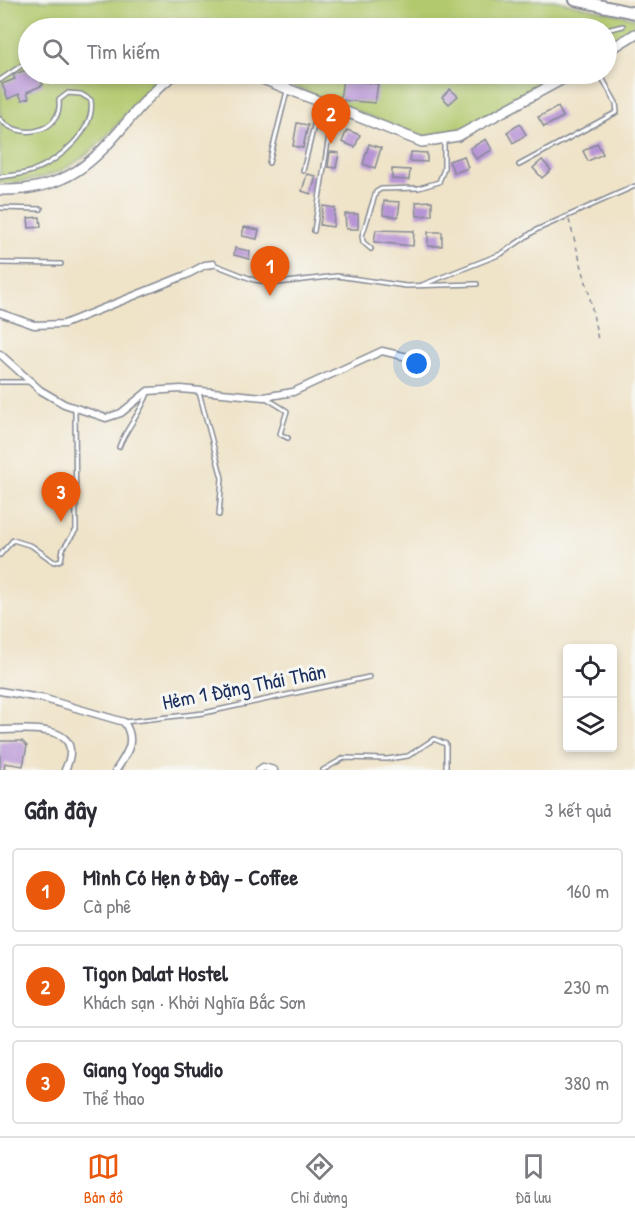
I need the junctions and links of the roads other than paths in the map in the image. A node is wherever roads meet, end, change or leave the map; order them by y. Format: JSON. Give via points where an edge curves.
{"nodes":[{"id":1,"x":575,"y":0,"type":"edge"},
{"id":2,"x":635,"y":14,"type":"edge"},
{"id":3,"x":623,"y":26,"type":"dead end"},
{"id":4,"x":617,"y":27,"type":"edge"},
{"id":5,"x":635,"y":34,"type":"edge"},
{"id":6,"x":617,"y":45,"type":"edge"},
{"id":7,"x":18,"y":68,"type":"edge"},
{"id":8,"x":0,"y":80,"type":"edge"},
{"id":9,"x":161,"y":84,"type":"edge"},
{"id":10,"x":275,"y":84,"type":"edge"},
{"id":11,"x":554,"y":84,"type":"edge"},
{"id":12,"x":606,"y":84,"type":"edge"},
{"id":13,"x":288,"y":89,"type":"junction"},
{"id":14,"x":320,"y":103,"type":"junction"},
{"id":15,"x":334,"y":108,"type":"junction"},
{"id":16,"x":0,"y":119,"type":"edge"},
{"id":17,"x":444,"y":140,"type":"junction"},
{"id":18,"x":269,"y":163,"type":"dead end"},
{"id":19,"x":519,"y":165,"type":"dead end"},
{"id":20,"x":303,"y":171,"type":"dead end"},
{"id":21,"x":0,"y":177,"type":"edge"},
{"id":22,"x":635,"y":186,"type":"edge"},
{"id":23,"x":0,"y":190,"type":"edge"},
{"id":24,"x":0,"y":208,"type":"edge"},
{"id":25,"x":40,"y":209,"type":"dead end"},
{"id":26,"x":314,"y":231,"type":"dead end"},
{"id":27,"x":371,"y":249,"type":"dead end"},
{"id":28,"x":0,"y":263,"type":"edge"},
{"id":29,"x":61,"y":264,"type":"dead end"},
{"id":30,"x":213,"y":264,"type":"joint"},
{"id":31,"x":477,"y":284,"type":"dead end"},
{"id":32,"x":418,"y":286,"type":"junction"},
{"id":33,"x":0,"y":313,"type":"edge"},
{"id":34,"x":0,"y":354,"type":"edge"},
{"id":35,"x":416,"y":359,"type":"dead end"},
{"id":36,"x":0,"y":382,"type":"edge"},
{"id":37,"x":29,"y":382,"type":"junction"},
{"id":38,"x":198,"y":390,"type":"junction"},
{"id":39,"x":148,"y":391,"type":"junction"},
{"id":40,"x":264,"y":397,"type":"junction"},
{"id":41,"x":75,"y":407,"type":"junction"},
{"id":42,"x":288,"y":438,"type":"dead end"},
{"id":43,"x":119,"y":447,"type":"dead end"},
{"id":44,"x":219,"y":515,"type":"dead end"},
{"id":45,"x":0,"y":555,"type":"edge"},
{"id":46,"x":369,"y":677,"type":"dead end"},
{"id":47,"x":0,"y":691,"type":"edge"},
{"id":48,"x":124,"y":722,"type":"junction"},
{"id":49,"x":0,"y":730,"type":"edge"},
{"id":50,"x":65,"y":770,"type":"edge"},
{"id":51,"x":116,"y":770,"type":"edge"},
{"id":52,"x":259,"y":770,"type":"edge"},
{"id":53,"x":274,"y":770,"type":"edge"},
{"id":54,"x":323,"y":770,"type":"edge"},
{"id":55,"x":446,"y":770,"type":"edge"}],
"edges":[{"from":1,"to":2,"type":"main road"},
{"from":3,"to":4,"type":"lane"},
{"from":5,"to":6,"type":"street"},
{"from":7,"to":8,"type":"lane"},
{"from":9,"to":23,"type":"street","via":[[99,154],[76,172],[53,183]]},
{"from":10,"to":13,"type":"street"},
{"from":11,"to":17,"type":"street"},
{"from":12,"to":19,"type":"lane","via":[[617,112]]},
{"from":13,"to":14,"type":"street"},
{"from":13,"to":18,"type":"lane"},
{"from":14,"to":15,"type":"street"},
{"from":14,"to":20,"type":"lane"},
{"from":15,"to":17,"type":"street","via":[[422,142]]},
{"from":15,"to":26,"type":"lane"},
{"from":16,"to":21,"type":"lane","via":[[14,130],[33,132],[51,122],[57,114],[58,100],[68,93],[91,100],[88,124],[61,155],[32,171]]},
{"from":17,"to":27,"type":"lane","via":[[444,169],[439,182],[376,192],[362,236]]},
{"from":22,"to":32,"type":"lane","via":[[536,230],[501,254]]},
{"from":24,"to":25,"type":"lane"},
{"from":28,"to":29,"type":"lane"},
{"from":30,"to":32,"type":"lane","via":[[278,283],[337,276]]},
{"from":30,"to":33,"type":"street","via":[[64,324],[34,325]]},
{"from":31,"to":32,"type":"lane"},
{"from":34,"to":37,"type":"street"},
{"from":35,"to":40,"type":"street","via":[[382,351],[293,392]]},
{"from":36,"to":37,"type":"lane"},
{"from":37,"to":41,"type":"street"},
{"from":38,"to":39,"type":"street"},
{"from":38,"to":40,"type":"street"},
{"from":38,"to":44,"type":"lane","via":[[222,478]]},
{"from":39,"to":41,"type":"street","via":[[121,413],[106,418]]},
{"from":39,"to":43,"type":"lane"},
{"from":40,"to":42,"type":"lane","via":[[287,411],[280,434]]},
{"from":41,"to":45,"type":"lane","via":[[76,530],[63,549],[61,560],[54,562],[23,541],[13,540]]},
{"from":46,"to":48,"type":"lane","name":"Hẻm 1 Đặng Thái Thân","via":[[204,713]]},
{"from":47,"to":48,"type":"street","via":[[45,699]]},
{"from":48,"to":51,"type":"street","via":[[131,741],[129,752]]},
{"from":49,"to":50,"type":"street","via":[[57,732],[70,753]]},
{"from":52,"to":53,"type":"street"},
{"from":54,"to":55,"type":"lane","via":[[344,758],[408,756],[434,739],[446,744]]}]}
